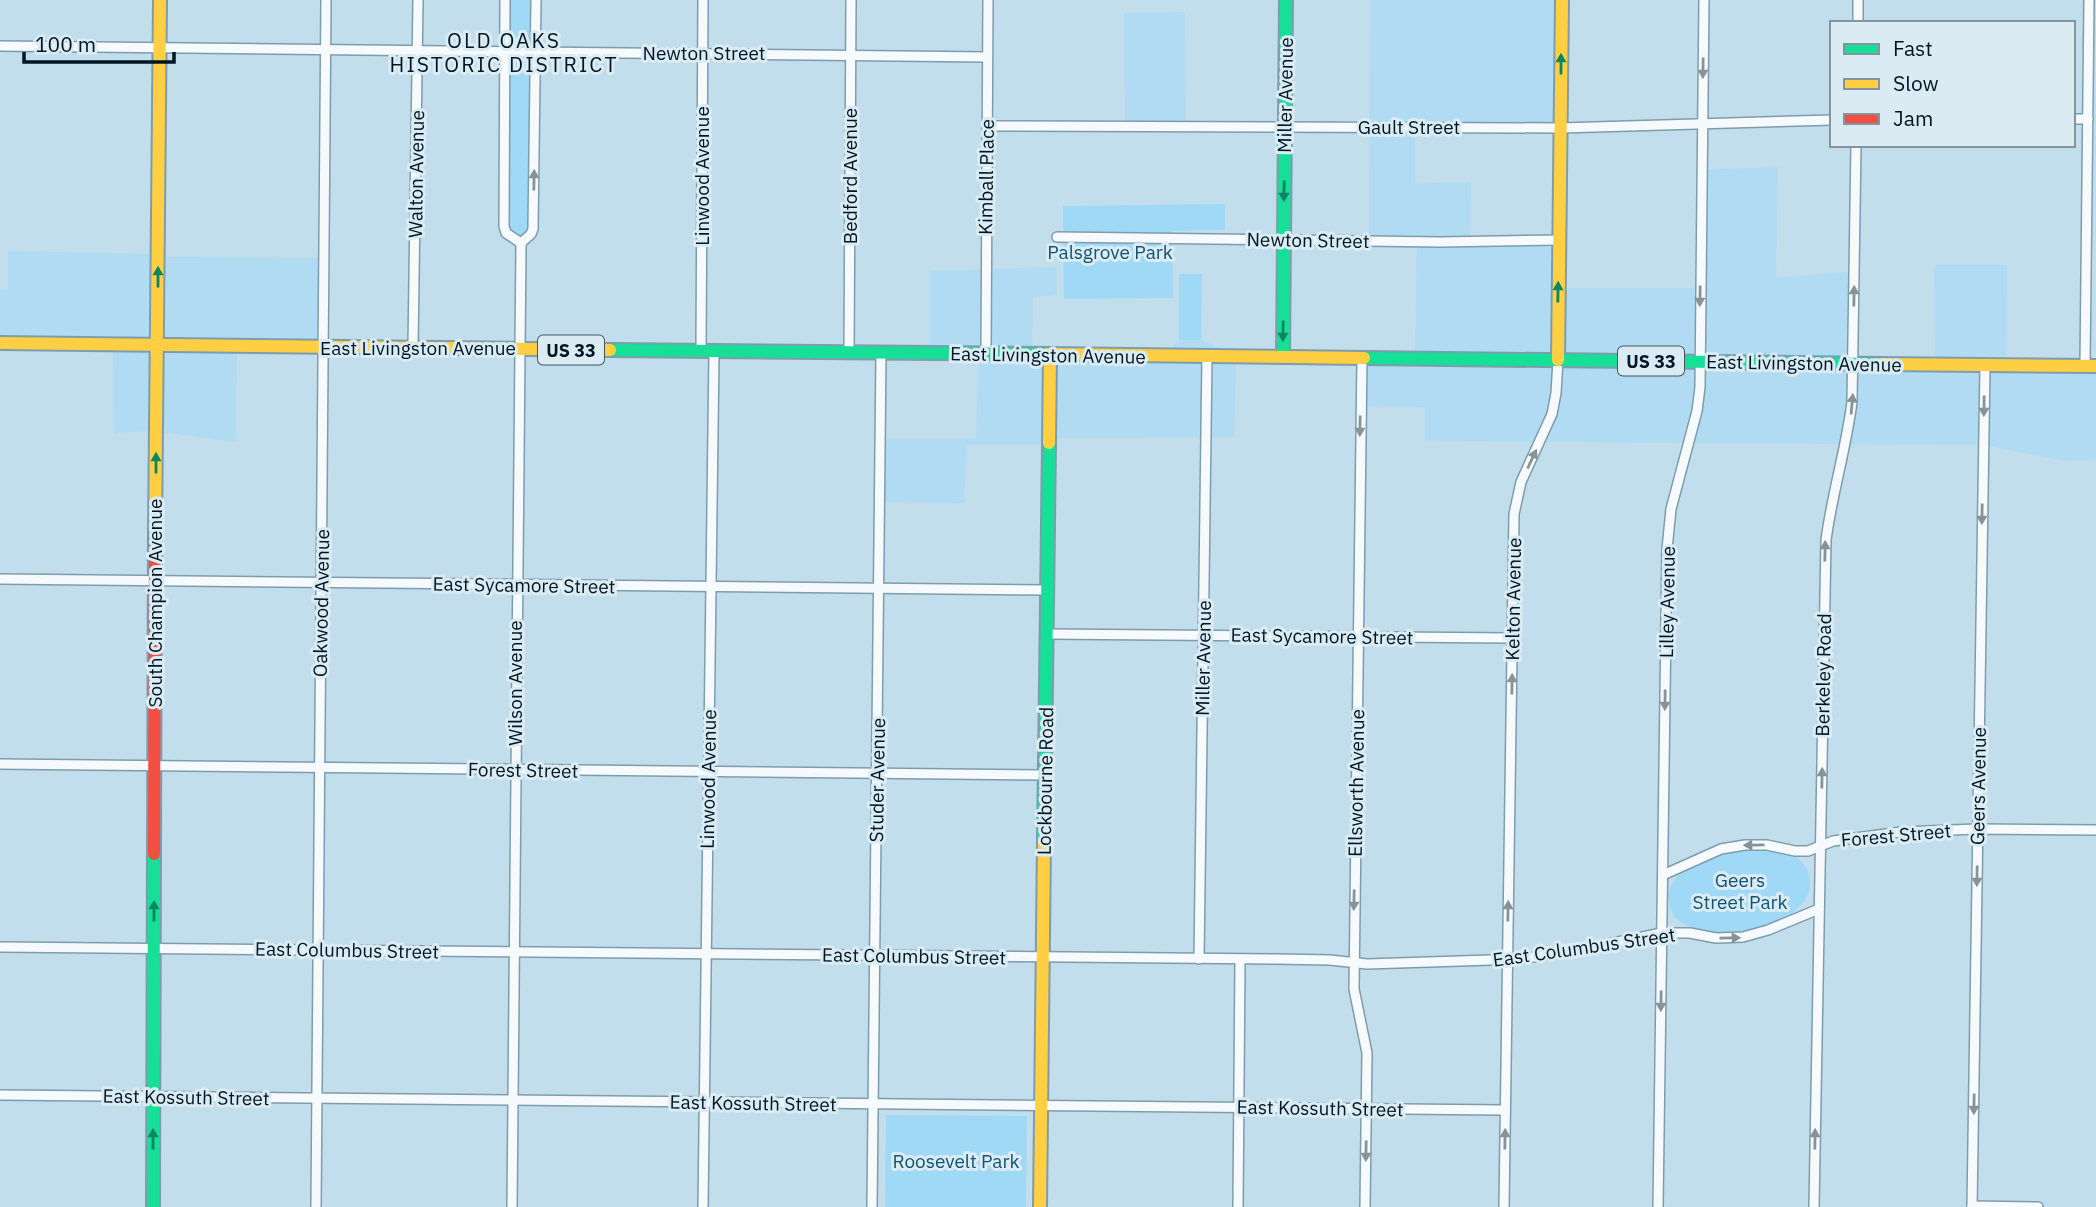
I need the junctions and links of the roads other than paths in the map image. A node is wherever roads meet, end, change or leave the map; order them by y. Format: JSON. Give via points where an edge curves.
{"nodes":[{"id":1,"x":160,"y":0,"type":"edge"},
{"id":2,"x":326,"y":0,"type":"edge"},
{"id":3,"x":418,"y":0,"type":"edge"},
{"id":4,"x":505,"y":0,"type":"edge"},
{"id":5,"x":536,"y":0,"type":"edge"},
{"id":6,"x":704,"y":0,"type":"edge"},
{"id":7,"x":851,"y":0,"type":"edge"},
{"id":8,"x":988,"y":0,"type":"edge"},
{"id":9,"x":1286,"y":0,"type":"edge"},
{"id":10,"x":1562,"y":0,"type":"edge"},
{"id":11,"x":1704,"y":0,"type":"edge"},
{"id":12,"x":1858,"y":0,"type":"edge"},
{"id":13,"x":2090,"y":0,"type":"edge"},
{"id":14,"x":1857,"y":21,"type":"edge"},
{"id":15,"x":0,"y":46,"type":"edge"},
{"id":16,"x":160,"y":49,"type":"junction"},
{"id":17,"x":325,"y":49,"type":"junction"},
{"id":18,"x":417,"y":50,"type":"junction"},
{"id":19,"x":505,"y":51,"type":"junction"},
{"id":20,"x":535,"y":52,"type":"junction"},
{"id":21,"x":703,"y":54,"type":"junction"},
{"id":22,"x":850,"y":55,"type":"junction"},
{"id":23,"x":987,"y":57,"type":"junction"},
{"id":24,"x":2092,"y":109,"type":"edge"},
{"id":25,"x":2075,"y":119,"type":"edge"},
{"id":26,"x":2088,"y":119,"type":"junction"},
{"id":27,"x":1830,"y":120,"type":"edge"},
{"id":28,"x":1702,"y":123,"type":"junction"},
{"id":29,"x":987,"y":126,"type":"junction"},
{"id":30,"x":1285,"y":127,"type":"junction"},
{"id":31,"x":1561,"y":128,"type":"junction"},
{"id":32,"x":1856,"y":147,"type":"edge"},
{"id":33,"x":1057,"y":237,"type":"dead end"},
{"id":34,"x":1284,"y":240,"type":"junction"},
{"id":35,"x":1559,"y":240,"type":"junction"},
{"id":36,"x":521,"y":243,"type":"junction"},
{"id":37,"x":0,"y":343,"type":"edge"},
{"id":38,"x":156,"y":345,"type":"junction"},
{"id":39,"x":323,"y":348,"type":"junction"},
{"id":40,"x":413,"y":348,"type":"junction"},
{"id":41,"x":520,"y":349,"type":"junction"},
{"id":42,"x":707,"y":352,"type":"junction"},
{"id":43,"x":849,"y":353,"type":"junction"},
{"id":44,"x":881,"y":353,"type":"junction"},
{"id":45,"x":986,"y":354,"type":"junction"},
{"id":46,"x":1051,"y":354,"type":"junction"},
{"id":47,"x":1207,"y":356,"type":"junction"},
{"id":48,"x":1283,"y":357,"type":"junction"},
{"id":49,"x":1362,"y":358,"type":"junction"},
{"id":50,"x":1558,"y":360,"type":"junction"},
{"id":51,"x":1699,"y":362,"type":"junction"},
{"id":52,"x":1853,"y":364,"type":"junction"},
{"id":53,"x":1984,"y":365,"type":"junction"},
{"id":54,"x":2090,"y":366,"type":"edge"},
{"id":55,"x":0,"y":579,"type":"edge"},
{"id":56,"x":155,"y":581,"type":"junction"},
{"id":57,"x":321,"y":583,"type":"junction"},
{"id":58,"x":516,"y":584,"type":"junction"},
{"id":59,"x":711,"y":586,"type":"junction"},
{"id":60,"x":879,"y":588,"type":"junction"},
{"id":61,"x":1048,"y":590,"type":"junction"},
{"id":62,"x":1048,"y":634,"type":"junction"},
{"id":63,"x":1203,"y":635,"type":"junction"},
{"id":64,"x":1357,"y":636,"type":"junction"},
{"id":65,"x":1512,"y":638,"type":"junction"},
{"id":66,"x":0,"y":764,"type":"edge"},
{"id":67,"x":154,"y":766,"type":"junction"},
{"id":68,"x":320,"y":768,"type":"junction"},
{"id":69,"x":515,"y":769,"type":"junction"},
{"id":70,"x":709,"y":772,"type":"junction"},
{"id":71,"x":877,"y":774,"type":"junction"},
{"id":72,"x":1045,"y":775,"type":"junction"},
{"id":73,"x":1978,"y":829,"type":"junction"},
{"id":74,"x":2096,"y":830,"type":"edge"},
{"id":75,"x":1821,"y":846,"type":"junction"},
{"id":76,"x":1663,"y":874,"type":"junction"},
{"id":77,"x":1819,"y":909,"type":"junction"},
{"id":78,"x":1662,"y":933,"type":"junction"},
{"id":79,"x":0,"y":947,"type":"edge"},
{"id":80,"x":153,"y":948,"type":"junction"},
{"id":81,"x":318,"y":950,"type":"junction"},
{"id":82,"x":513,"y":952,"type":"junction"},
{"id":83,"x":706,"y":954,"type":"junction"},
{"id":84,"x":875,"y":956,"type":"junction"},
{"id":85,"x":1043,"y":958,"type":"junction"},
{"id":86,"x":1199,"y":959,"type":"junction"},
{"id":87,"x":1240,"y":960,"type":"junction"},
{"id":88,"x":1507,"y":960,"type":"junction"},
{"id":89,"x":1353,"y":963,"type":"junction"},
{"id":90,"x":0,"y":1095,"type":"edge"},
{"id":91,"x":153,"y":1097,"type":"junction"},
{"id":92,"x":318,"y":1098,"type":"junction"},
{"id":93,"x":512,"y":1100,"type":"junction"},
{"id":94,"x":704,"y":1102,"type":"junction"},
{"id":95,"x":873,"y":1104,"type":"junction"},
{"id":96,"x":1041,"y":1105,"type":"junction"},
{"id":97,"x":1238,"y":1107,"type":"junction"},
{"id":98,"x":1366,"y":1109,"type":"junction"},
{"id":99,"x":1505,"y":1110,"type":"junction"},
{"id":100,"x":1972,"y":1206,"type":"edge"},
{"id":101,"x":152,"y":1207,"type":"edge"},
{"id":102,"x":316,"y":1207,"type":"edge"},
{"id":103,"x":512,"y":1207,"type":"edge"},
{"id":104,"x":703,"y":1207,"type":"edge"},
{"id":105,"x":872,"y":1207,"type":"edge"},
{"id":106,"x":1040,"y":1207,"type":"edge"},
{"id":107,"x":1238,"y":1207,"type":"edge"},
{"id":108,"x":1365,"y":1207,"type":"edge"},
{"id":109,"x":1504,"y":1207,"type":"edge"},
{"id":110,"x":1658,"y":1207,"type":"edge"},
{"id":111,"x":1814,"y":1207,"type":"edge"},
{"id":112,"x":2038,"y":1207,"type":"edge"}],
"edges":[{"from":1,"to":16,"type":"main road","name":"South Champion Avenue"},
{"from":2,"to":17,"type":"street","name":"Oakwood Avenue"},
{"from":3,"to":18,"type":"street","name":"Walton Avenue"},
{"from":4,"to":19,"type":"street"},
{"from":5,"to":20,"type":"street","name":"Wilson Avenue"},
{"from":6,"to":21,"type":"street","name":"Linwood Avenue"},
{"from":7,"to":22,"type":"street","name":"Bedford Avenue"},
{"from":8,"to":23,"type":"street","name":"Kimball Place"},
{"from":9,"to":30,"type":"main road","name":"Miller Avenue"},
{"from":31,"to":10,"type":"main road","name":"Kelton Avenue","one_way":true},
{"from":11,"to":28,"type":"street","name":"Lilley Avenue","one_way":true},
{"from":12,"to":14,"type":"street"},
{"from":13,"to":24,"type":"street"},
{"from":15,"to":16,"type":"street","name":"Newton Street"},
{"from":16,"to":17,"type":"street","name":"Newton Street"},
{"from":38,"to":16,"type":"main road","name":"South Champion Avenue","one_way":true},
{"from":17,"to":18,"type":"street","name":"Newton Street"},
{"from":17,"to":39,"type":"street","name":"Oakwood Avenue"},
{"from":18,"to":19,"type":"street","name":"Newton Street"},
{"from":18,"to":40,"type":"street","name":"Walton Avenue"},
{"from":19,"to":20,"type":"street","name":"Newton Street"},
{"from":19,"to":36,"type":"street","via":[[504,226],[506,233]]},
{"from":20,"to":21,"type":"street","name":"Newton Street"},
{"from":36,"to":20,"type":"street","name":"Wilson Avenue","one_way":true,"via":[[533,229]]},
{"from":21,"to":22,"type":"street","name":"Newton Street"},
{"from":21,"to":42,"type":"street","name":"Linwood Avenue"},
{"from":22,"to":23,"type":"street","name":"Newton Street"},
{"from":22,"to":43,"type":"street","name":"Bedford Avenue"},
{"from":23,"to":29,"type":"street","name":"Kimball Place"},
{"from":24,"to":26,"type":"street"},
{"from":25,"to":26,"type":"street"},
{"from":26,"to":54,"type":"street"},
{"from":27,"to":28,"type":"street","name":"Gault Street"},
{"from":28,"to":31,"type":"street","name":"Gault Street"},
{"from":28,"to":51,"type":"street","name":"Lilley Avenue","one_way":true},
{"from":29,"to":30,"type":"street","name":"Gault Street"},
{"from":29,"to":45,"type":"street","name":"Kimball Place"},
{"from":30,"to":31,"type":"street","name":"Gault Street"},
{"from":30,"to":34,"type":"main road","name":"Miller Avenue","one_way":true},
{"from":31,"to":35,"type":"main road","name":"Kelton Avenue"},
{"from":52,"to":32,"type":"street","name":"Berkeley Road","one_way":true},
{"from":33,"to":34,"type":"street","name":"Newton Street"},
{"from":34,"to":35,"type":"street","name":"Newton Street"},
{"from":34,"to":48,"type":"main road","name":"Miller Avenue","one_way":true},
{"from":50,"to":35,"type":"main road","name":"Kelton Avenue","one_way":true},
{"from":36,"to":41,"type":"street","name":"Wilson Avenue"},
{"from":37,"to":38,"type":"main road","name":"East Livingston Avenue","number":"US 33"},
{"from":38,"to":39,"type":"main road","name":"East Livingston Avenue","number":"US 33"},
{"from":56,"to":38,"type":"main road","name":"South Champion Avenue","one_way":true},
{"from":39,"to":40,"type":"main road","name":"East Livingston Avenue","number":"US 33"},
{"from":39,"to":57,"type":"street","name":"Oakwood Avenue"},
{"from":40,"to":41,"type":"main road","name":"East Livingston Avenue","number":"US 33"},
{"from":41,"to":42,"type":"main road","name":"East Livingston Avenue","number":"US 33"},
{"from":41,"to":58,"type":"street","name":"Wilson Avenue"},
{"from":42,"to":43,"type":"main road","name":"East Livingston Avenue","number":"US 33"},
{"from":42,"to":59,"type":"street","name":"Linwood Avenue"},
{"from":43,"to":44,"type":"main road","name":"East Livingston Avenue","number":"US 33"},
{"from":44,"to":45,"type":"main road","name":"East Livingston Avenue","number":"US 33"},
{"from":44,"to":60,"type":"street","name":"Studer Avenue"},
{"from":45,"to":46,"type":"main road","name":"East Livingston Avenue","number":"US 33"},
{"from":46,"to":47,"type":"main road","name":"East Livingston Avenue","number":"US 33"},
{"from":46,"to":61,"type":"main road","name":"Lockbourne Road"},
{"from":47,"to":48,"type":"main road","name":"East Livingston Avenue","number":"US 33"},
{"from":47,"to":63,"type":"street","name":"Miller Avenue"},
{"from":48,"to":49,"type":"main road","name":"East Livingston Avenue","number":"US 33"},
{"from":49,"to":50,"type":"main road","name":"East Livingston Avenue","number":"US 33"},
{"from":49,"to":64,"type":"street","name":"Ellsworth Avenue","one_way":true},
{"from":50,"to":51,"type":"main road","name":"East Livingston Avenue","number":"US 33"},
{"from":65,"to":50,"type":"street","name":"Kelton Avenue","one_way":true,"via":[[1514,514],[1521,482],[1552,414]]},
{"from":51,"to":52,"type":"main road","name":"East Livingston Avenue","number":"US 33"},
{"from":51,"to":76,"type":"street","name":"Lilley Avenue","one_way":true,"via":[[1697,411],[1669,524]]},
{"from":52,"to":53,"type":"main road","name":"East Livingston Avenue","number":"US 33"},
{"from":75,"to":52,"type":"street","name":"Berkeley Road","one_way":true,"via":[[1825,540],[1850,421]]},
{"from":53,"to":54,"type":"main road","name":"East Livingston Avenue","number":"US 33"},
{"from":53,"to":73,"type":"street","name":"Geers Avenue","one_way":true},
{"from":55,"to":56,"type":"street","name":"East Sycamore Street"},
{"from":56,"to":57,"type":"street","name":"East Sycamore Street"},
{"from":56,"to":67,"type":"main road","name":"South Champion Avenue"},
{"from":57,"to":58,"type":"street","name":"East Sycamore Street"},
{"from":57,"to":68,"type":"street","name":"Oakwood Avenue"},
{"from":58,"to":59,"type":"street","name":"East Sycamore Street"},
{"from":58,"to":69,"type":"street","name":"Wilson Avenue"},
{"from":59,"to":60,"type":"street","name":"East Sycamore Street"},
{"from":59,"to":70,"type":"street","name":"Linwood Avenue"},
{"from":60,"to":61,"type":"street","name":"East Sycamore Street"},
{"from":60,"to":71,"type":"street","name":"Studer Avenue"},
{"from":61,"to":62,"type":"main road","name":"Lockbourne Road"},
{"from":62,"to":63,"type":"street","name":"East Sycamore Street"},
{"from":62,"to":72,"type":"main road","name":"Lockbourne Road"},
{"from":63,"to":64,"type":"street","name":"East Sycamore Street"},
{"from":63,"to":86,"type":"street","name":"Miller Avenue"},
{"from":64,"to":65,"type":"street","name":"East Sycamore Street"},
{"from":64,"to":89,"type":"street","name":"Ellsworth Avenue","one_way":true},
{"from":88,"to":65,"type":"street","name":"Kelton Avenue","one_way":true},
{"from":66,"to":67,"type":"street","name":"Forest Street"},
{"from":67,"to":68,"type":"street","name":"Forest Street"},
{"from":80,"to":67,"type":"main road","name":"South Champion Avenue","one_way":true},
{"from":68,"to":69,"type":"street","name":"Forest Street"},
{"from":68,"to":81,"type":"street","name":"Oakwood Avenue"},
{"from":69,"to":70,"type":"street","name":"Forest Street"},
{"from":69,"to":82,"type":"street","name":"Wilson Avenue"},
{"from":70,"to":71,"type":"street","name":"Forest Street"},
{"from":70,"to":83,"type":"street","name":"Linwood Avenue"},
{"from":71,"to":72,"type":"street","name":"Forest Street"},
{"from":71,"to":84,"type":"street","name":"Studer Avenue"},
{"from":72,"to":85,"type":"main road","name":"Lockbourne Road"},
{"from":73,"to":74,"type":"street","name":"Forest Street"},
{"from":73,"to":75,"type":"street","name":"Forest Street","via":[[1901,832]]},
{"from":73,"to":100,"type":"street","name":"Geers Avenue","one_way":true},
{"from":75,"to":76,"type":"street","name":"Forest Street","one_way":true,"via":[[1808,851],[1768,845],[1721,849]]},
{"from":75,"to":77,"type":"street","name":"Berkeley Road"},
{"from":76,"to":78,"type":"street","name":"Lilley Avenue"},
{"from":78,"to":77,"type":"street","name":"East Columbus Street","one_way":true,"via":[[1743,937]]},
{"from":111,"to":77,"type":"street","name":"Berkeley Road","one_way":true},
{"from":78,"to":88,"type":"street","name":"East Columbus Street"},
{"from":78,"to":110,"type":"street","name":"Lilley Avenue","one_way":true},
{"from":79,"to":80,"type":"street","name":"East Columbus Street"},
{"from":80,"to":81,"type":"street","name":"East Columbus Street"},
{"from":80,"to":91,"type":"main road","name":"South Champion Avenue"},
{"from":81,"to":82,"type":"street","name":"East Columbus Street"},
{"from":81,"to":92,"type":"street","name":"Oakwood Avenue"},
{"from":82,"to":83,"type":"street","name":"East Columbus Street"},
{"from":82,"to":93,"type":"street","name":"Wilson Avenue"},
{"from":83,"to":84,"type":"street","name":"East Columbus Street"},
{"from":83,"to":94,"type":"street","name":"Linwood Avenue"},
{"from":84,"to":85,"type":"street","name":"East Columbus Street"},
{"from":84,"to":95,"type":"street","name":"Studer Avenue"},
{"from":85,"to":86,"type":"street","name":"East Columbus Street"},
{"from":85,"to":96,"type":"main road","name":"Lockbourne Road"},
{"from":86,"to":87,"type":"street","name":"East Columbus Street"},
{"from":87,"to":89,"type":"street","name":"East Columbus Street"},
{"from":87,"to":97,"type":"street"},
{"from":88,"to":89,"type":"street","name":"East Columbus Street"},
{"from":88,"to":99,"type":"street","name":"Kelton Avenue"},
{"from":89,"to":98,"type":"street","name":"Ellsworth Avenue","via":[[1354,998],[1367,1053]]},
{"from":90,"to":91,"type":"street","name":"East Kossuth Street"},
{"from":91,"to":92,"type":"street","name":"East Kossuth Street"},
{"from":101,"to":91,"type":"main road","name":"South Champion Avenue","one_way":true},
{"from":92,"to":93,"type":"street","name":"East Kossuth Street"},
{"from":92,"to":102,"type":"street","name":"Oakwood Avenue"},
{"from":93,"to":94,"type":"street","name":"East Kossuth Street"},
{"from":93,"to":103,"type":"street","name":"Wilson Avenue"},
{"from":94,"to":95,"type":"street","name":"East Kossuth Street"},
{"from":94,"to":104,"type":"street","name":"Linwood Avenue"},
{"from":95,"to":96,"type":"street","name":"East Kossuth Street"},
{"from":95,"to":105,"type":"street","name":"Studer Avenue"},
{"from":96,"to":97,"type":"street","name":"East Kossuth Street"},
{"from":96,"to":106,"type":"main road","name":"Lockbourne Road"},
{"from":97,"to":98,"type":"street","name":"East Kossuth Street"},
{"from":97,"to":107,"type":"street"},
{"from":98,"to":99,"type":"street","name":"East Kossuth Street"},
{"from":98,"to":108,"type":"street","name":"Ellsworth Avenue","one_way":true},
{"from":109,"to":99,"type":"street","name":"Kelton Avenue","one_way":true},
{"from":100,"to":112,"type":"street"}]}
